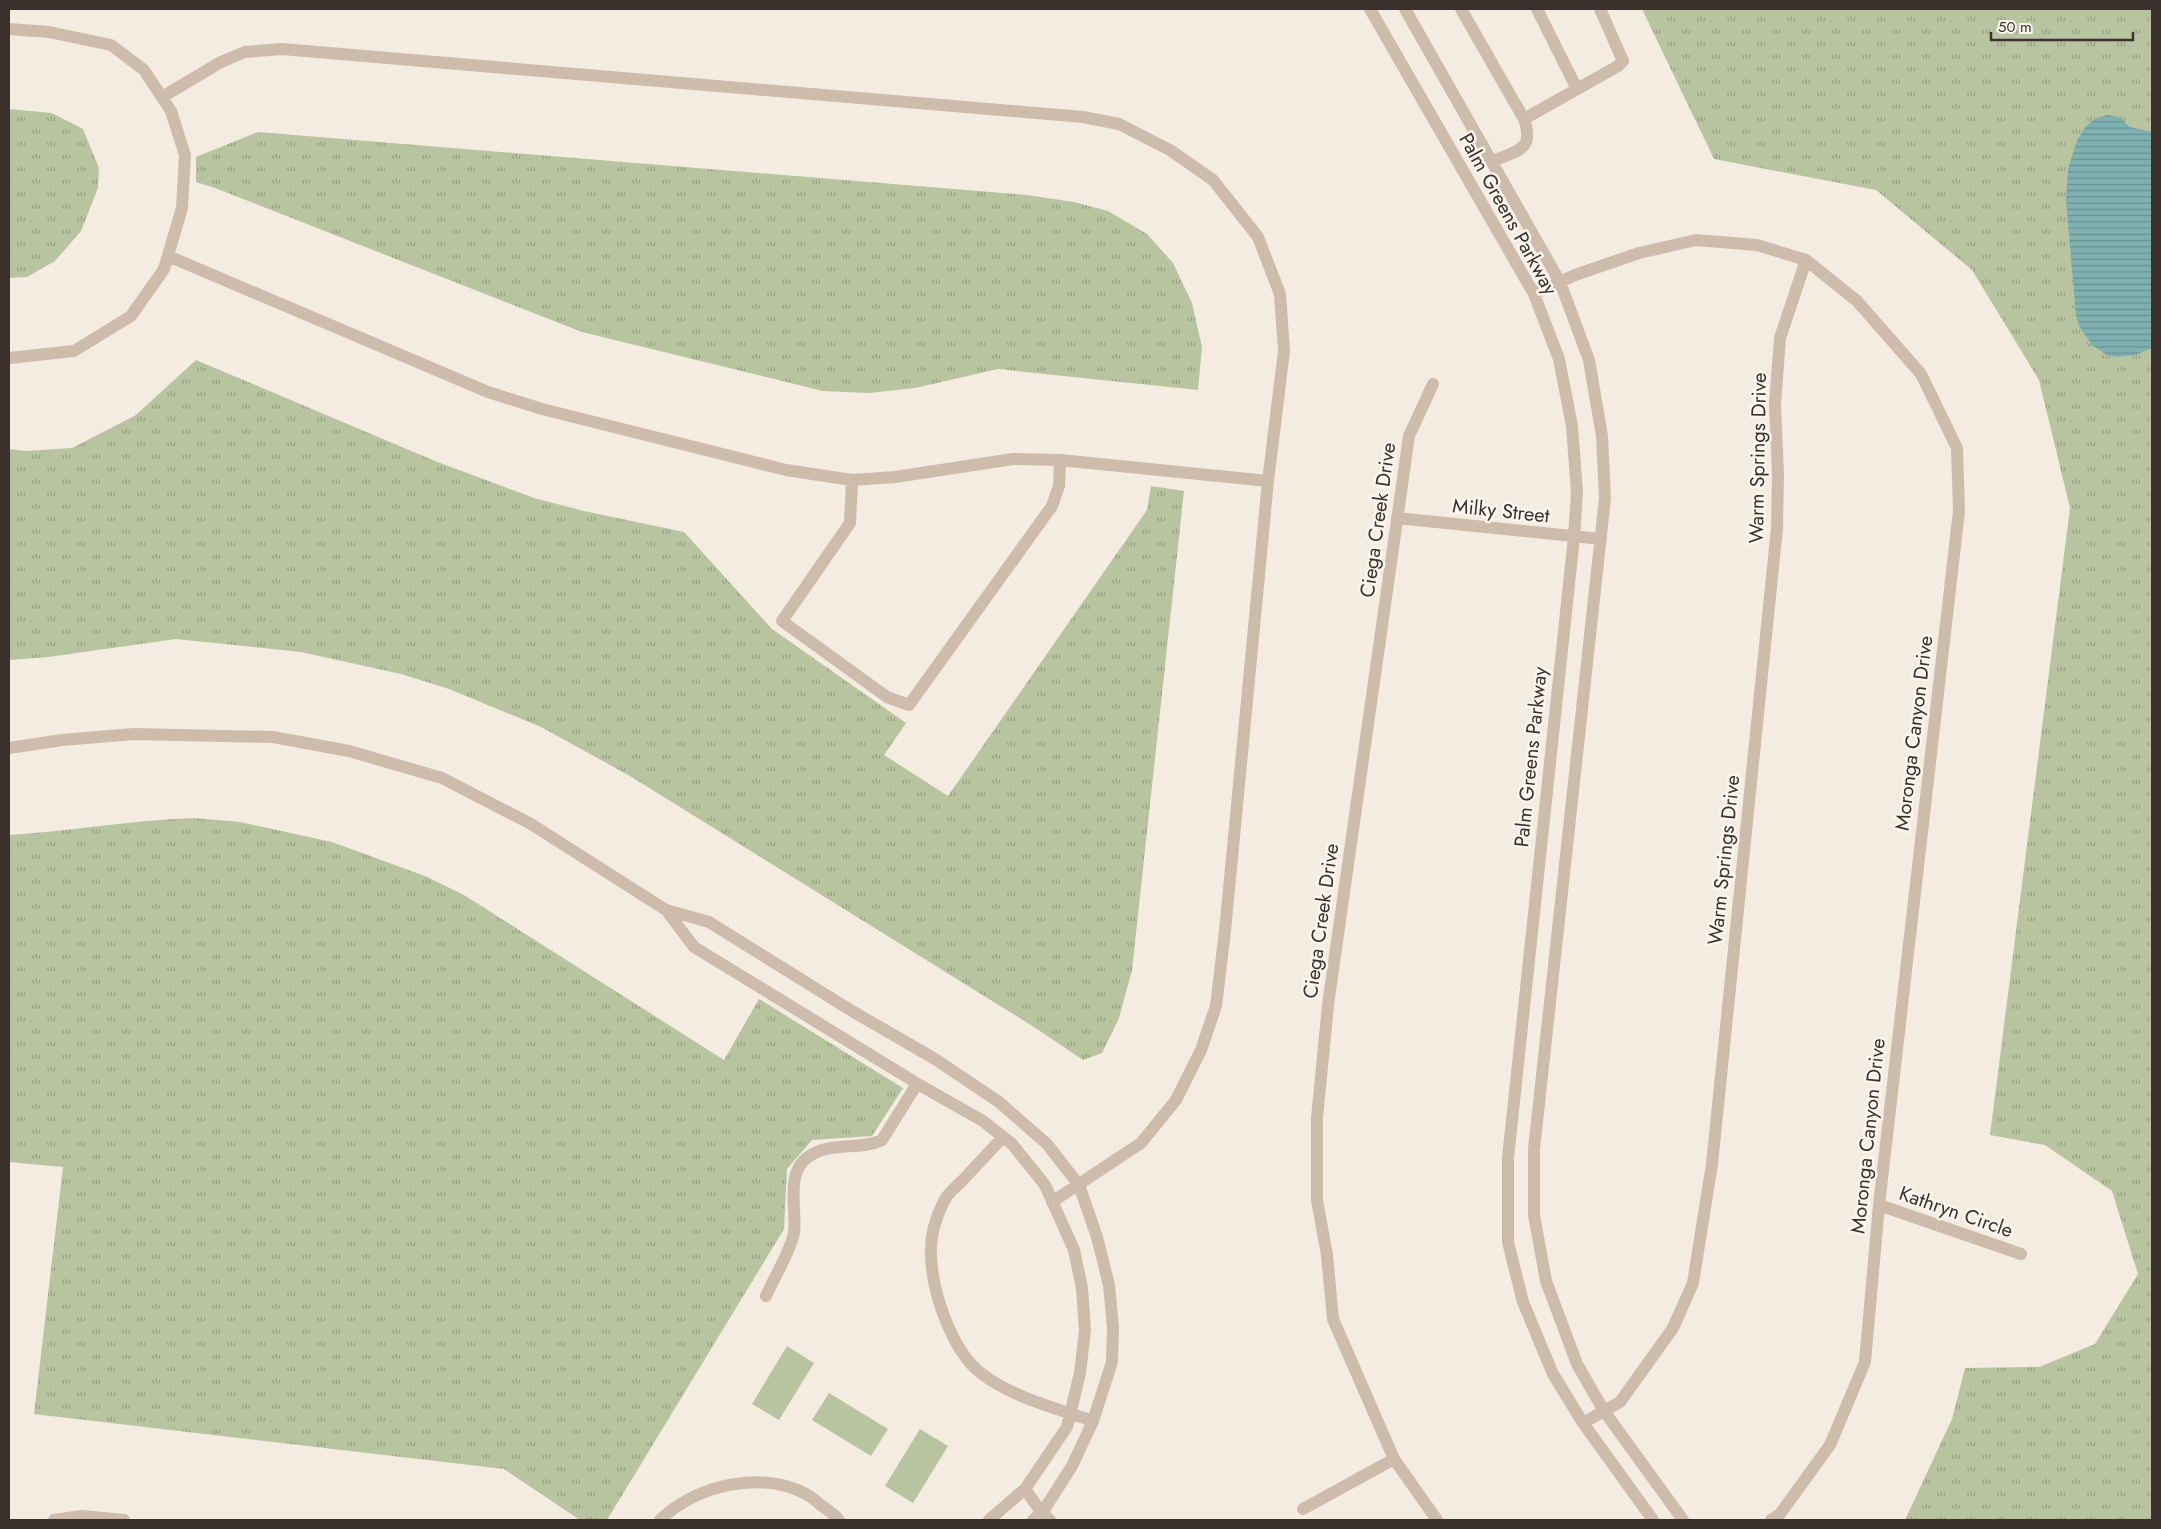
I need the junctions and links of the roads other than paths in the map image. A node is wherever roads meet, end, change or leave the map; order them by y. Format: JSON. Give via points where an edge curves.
{"nodes":[{"id":1,"x":1370,"y":9,"type":"edge"},
{"id":2,"x":1405,"y":9,"type":"edge"},
{"id":3,"x":1461,"y":9,"type":"edge"},
{"id":4,"x":1537,"y":9,"type":"edge"},
{"id":5,"x":1600,"y":9,"type":"edge"},
{"id":6,"x":9,"y":29,"type":"edge"},
{"id":7,"x":1577,"y":89,"type":"junction"},
{"id":8,"x":162,"y":97,"type":"junction"},
{"id":9,"x":1524,"y":119,"type":"junction"},
{"id":10,"x":1492,"y":161,"type":"junction"},
{"id":11,"x":168,"y":256,"type":"junction"},
{"id":12,"x":1806,"y":260,"type":"junction"},
{"id":13,"x":1560,"y":282,"type":"junction"},
{"id":14,"x":1534,"y":294,"type":"junction"},
{"id":15,"x":9,"y":358,"type":"edge"},
{"id":16,"x":1434,"y":384,"type":"dead end"},
{"id":17,"x":1060,"y":460,"type":"junction"},
{"id":18,"x":852,"y":480,"type":"junction"},
{"id":19,"x":1268,"y":481,"type":"junction"},
{"id":20,"x":1397,"y":518,"type":"junction"},
{"id":21,"x":1574,"y":537,"type":"junction"},
{"id":22,"x":1601,"y":539,"type":"junction"},
{"id":23,"x":9,"y":748,"type":"edge"},
{"id":24,"x":666,"y":910,"type":"junction"},
{"id":25,"x":917,"y":1084,"type":"junction"},
{"id":26,"x":1003,"y":1137,"type":"junction"},
{"id":27,"x":1079,"y":1185,"type":"junction"},
{"id":28,"x":1052,"y":1202,"type":"junction"},
{"id":29,"x":1879,"y":1205,"type":"junction"},
{"id":30,"x":2021,"y":1254,"type":"dead end"},
{"id":31,"x":766,"y":1296,"type":"dead end"},
{"id":32,"x":1604,"y":1411,"type":"junction"},
{"id":33,"x":1070,"y":1414,"type":"junction"},
{"id":34,"x":1094,"y":1421,"type":"junction"},
{"id":35,"x":1583,"y":1424,"type":"junction"},
{"id":36,"x":1394,"y":1459,"type":"junction"},
{"id":37,"x":1026,"y":1489,"type":"junction"},
{"id":38,"x":1303,"y":1509,"type":"dead end"},
{"id":39,"x":1041,"y":1518,"type":"edge"},
{"id":40,"x":54,"y":1520,"type":"edge"},
{"id":41,"x":124,"y":1520,"type":"edge"},
{"id":42,"x":660,"y":1520,"type":"edge"},
{"id":43,"x":839,"y":1520,"type":"edge"},
{"id":44,"x":989,"y":1520,"type":"edge"},
{"id":45,"x":1436,"y":1520,"type":"edge"},
{"id":46,"x":1653,"y":1520,"type":"edge"},
{"id":47,"x":1682,"y":1520,"type":"edge"},
{"id":48,"x":1771,"y":1520,"type":"edge"}],
"edges":[{"from":1,"to":14,"type":"street","name":"Palm Greens Parkway"},
{"from":2,"to":10,"type":"street","name":"Palm Greens Parkway"},
{"from":3,"to":9,"type":"street"},
{"from":4,"to":7,"type":"street"},
{"from":5,"to":7,"type":"street","via":[[1623,61]]},
{"from":6,"to":8,"type":"street","via":[[50,32],[111,45],[144,70]]},
{"from":7,"to":9,"type":"street"},
{"from":8,"to":11,"type":"street","via":[[171,111],[185,154],[182,208]]},
{"from":8,"to":19,"type":"street","via":[[221,62],[245,52],[282,49],[1083,117],[1119,124],[1170,150],[1213,180],[1258,237],[1280,294],[1284,351]]},
{"from":9,"to":10,"type":"street","via":[[1528,140],[1522,148]]},
{"from":10,"to":13,"type":"street","name":"Palm Greens Parkway"},
{"from":11,"to":15,"type":"street","via":[[164,269],[131,316],[74,351]]},
{"from":11,"to":18,"type":"street","via":[[488,392],[786,470]]},
{"from":12,"to":13,"type":"street","name":"Moronga Canyon Drive","via":[[1757,245],[1696,240],[1639,253]]},
{"from":12,"to":29,"type":"street","name":"Moronga Canyon Drive","via":[[1858,301],[1921,374],[1957,448],[1959,511]]},
{"from":12,"to":32,"type":"street","name":"Warm Springs Drive","via":[[1780,338],[1775,405],[1777,528],[1712,1164],[1693,1283],[1673,1328],[1620,1402]]},
{"from":13,"to":14,"type":"street","name":"Moronga Canyon Drive"},
{"from":13,"to":22,"type":"street","name":"Palm Greens Parkway","via":[[1589,360],[1602,436],[1605,498]]},
{"from":14,"to":21,"type":"street","name":"Palm Greens Parkway","via":[[1559,359],[1572,426],[1577,493]]},
{"from":16,"to":20,"type":"street","name":"Ciega Creek Drive","via":[[1408,436]]},
{"from":17,"to":18,"type":"street","via":[[1013,459]]},
{"from":17,"to":18,"type":"street","via":[[1059,486],[1052,506],[909,705],[887,697],[782,621],[850,523]]},
{"from":17,"to":19,"type":"street"},
{"from":19,"to":27,"type":"street","via":[[1216,1006],[1201,1050],[1176,1100],[1141,1142]]},
{"from":20,"to":21,"type":"street","name":"Milky Street"},
{"from":20,"to":36,"type":"street","name":"Ciega Creek Drive","via":[[1328,1005],[1317,1118],[1317,1200],[1327,1255],[1333,1319]]},
{"from":21,"to":22,"type":"street","name":"Milky Street"},
{"from":21,"to":35,"type":"street","name":"Palm Greens Parkway","via":[[1508,1148],[1508,1242],[1523,1302],[1553,1374]]},
{"from":22,"to":32,"type":"street","name":"Palm Greens Parkway","via":[[1534,1149],[1534,1215],[1546,1280],[1577,1364]]},
{"from":23,"to":24,"type":"street","via":[[134,734],[273,737],[349,751],[450,782],[531,824]]},
{"from":24,"to":25,"type":"street","via":[[694,947]]},
{"from":24,"to":27,"type":"street","via":[[710,922],[1000,1102],[1047,1144]]},
{"from":25,"to":26,"type":"street","via":[[983,1121]]},
{"from":25,"to":31,"type":"street","via":[[882,1140],[821,1150],[799,1166],[795,1176],[794,1235]]},
{"from":26,"to":28,"type":"street","via":[[1045,1185]]},
{"from":26,"to":33,"type":"street","via":[[945,1198],[938,1214],[930,1255],[935,1283],[949,1328],[962,1353],[980,1373],[1002,1387]]},
{"from":27,"to":28,"type":"street"},
{"from":27,"to":34,"type":"street","via":[[1109,1285],[1113,1328],[1112,1362]]},
{"from":28,"to":33,"type":"street","via":[[1074,1250],[1082,1288],[1085,1330],[1080,1373]]},
{"from":29,"to":30,"type":"street","name":"Kathryn Circle"},
{"from":29,"to":48,"type":"street","name":"Moronga Canyon Drive","via":[[1865,1362],[1830,1445],[1780,1514]]},
{"from":32,"to":35,"type":"street","name":"Warm Springs Drive"},
{"from":32,"to":47,"type":"street","name":"Palm Greens Parkway"},
{"from":33,"to":34,"type":"street"},
{"from":33,"to":37,"type":"street","via":[[1067,1426]]},
{"from":34,"to":39,"type":"street"},
{"from":35,"to":46,"type":"street","name":"Palm Greens Parkway"},
{"from":36,"to":38,"type":"street"},
{"from":36,"to":45,"type":"street","name":"Ciega Creek Drive"},
{"from":37,"to":39,"type":"street"},
{"from":37,"to":44,"type":"street"},
{"from":40,"to":41,"type":"street","via":[[82,1516]]},
{"from":42,"to":43,"type":"street","via":[[700,1495],[732,1484],[773,1483],[807,1494]]}]}
